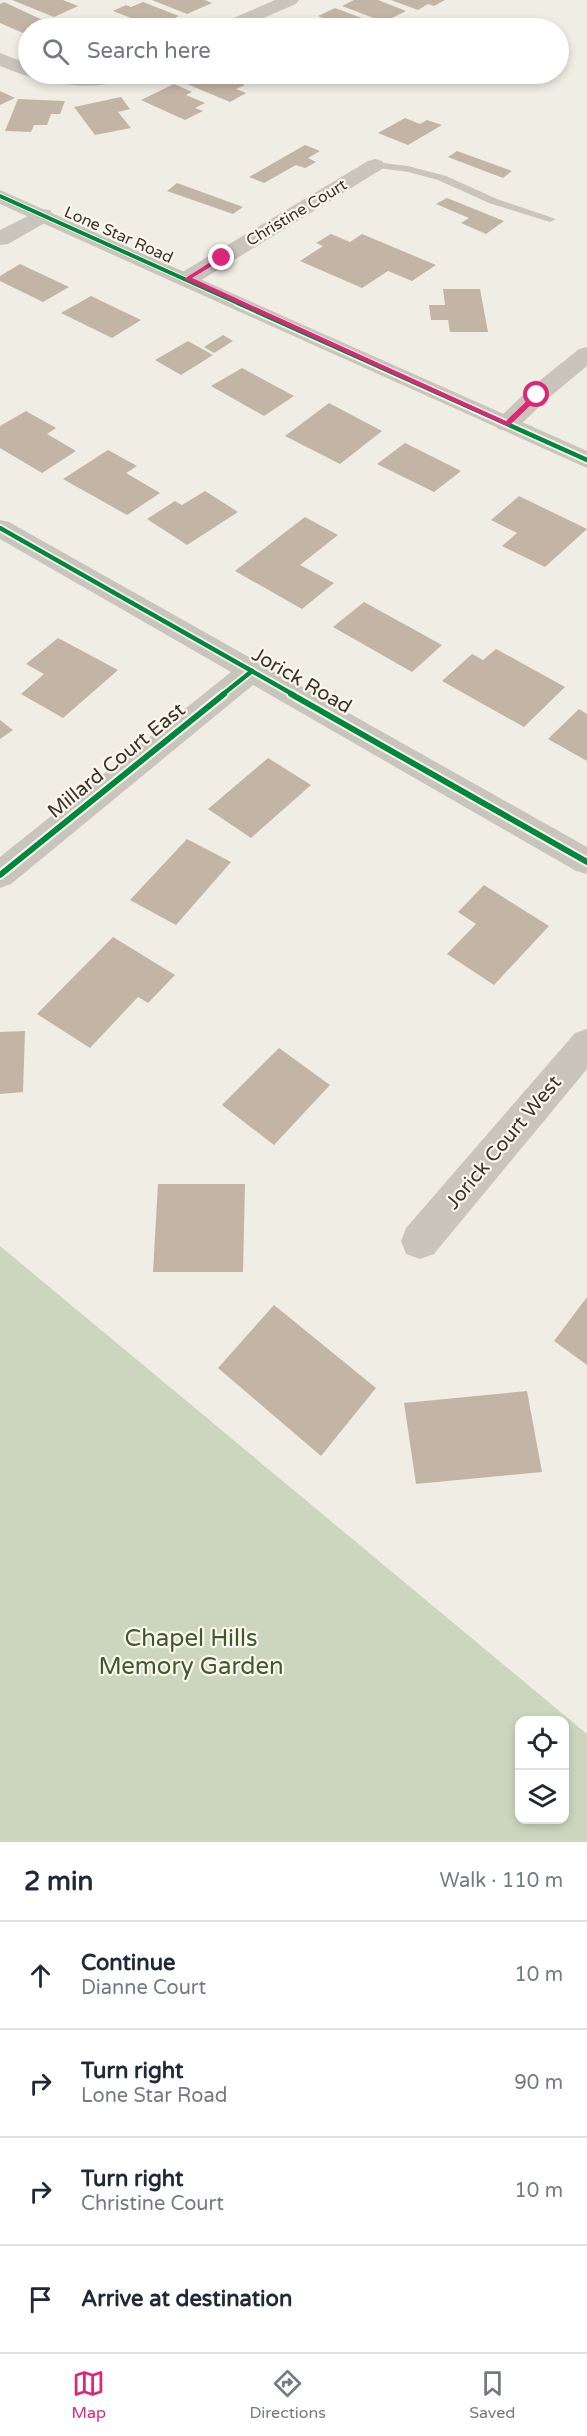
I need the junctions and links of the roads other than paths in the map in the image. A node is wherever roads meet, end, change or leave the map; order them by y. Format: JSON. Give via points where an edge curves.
{"nodes":[{"id":1,"x":290,"y":0,"type":"edge"},
{"id":2,"x":249,"y":18,"type":"edge"},
{"id":3,"x":0,"y":59,"type":"edge"},
{"id":4,"x":18,"y":66,"type":"edge"},
{"id":5,"x":375,"y":165,"type":"joint"},
{"id":6,"x":0,"y":196,"type":"edge"},
{"id":7,"x":42,"y":215,"type":"junction"},
{"id":8,"x":550,"y":219,"type":"dead end"},
{"id":9,"x":0,"y":238,"type":"edge"},
{"id":10,"x":187,"y":279,"type":"junction"},
{"id":11,"x":587,"y":354,"type":"edge"},
{"id":12,"x":507,"y":424,"type":"junction"},
{"id":13,"x":587,"y":460,"type":"edge"},
{"id":14,"x":0,"y":528,"type":"edge"},
{"id":15,"x":252,"y":671,"type":"junction"},
{"id":16,"x":587,"y":862,"type":"edge"},
{"id":17,"x":0,"y":875,"type":"edge"},
{"id":18,"x":587,"y":1044,"type":"edge"},
{"id":19,"x":420,"y":1240,"type":"dead end"}],
"edges":[{"from":1,"to":2,"type":"street"},
{"from":3,"to":4,"type":"street"},
{"from":5,"to":8,"type":"lane","via":[[442,178],[493,201]]},
{"from":5,"to":10,"type":"street","name":"Christine Court"},
{"from":6,"to":7,"type":"street","name":"Lone Star Road"},
{"from":7,"to":9,"type":"street"},
{"from":7,"to":10,"type":"street","name":"Lone Star Road"},
{"from":10,"to":12,"type":"street","name":"Lone Star Road"},
{"from":11,"to":12,"type":"street"},
{"from":12,"to":13,"type":"street","name":"Lone Star Road"},
{"from":14,"to":15,"type":"street","name":"Jorick Road"},
{"from":15,"to":16,"type":"street","name":"Jorick Road"},
{"from":15,"to":17,"type":"street","name":"Millard Court East"},
{"from":18,"to":19,"type":"street","name":"Jorick Court West"}]}
